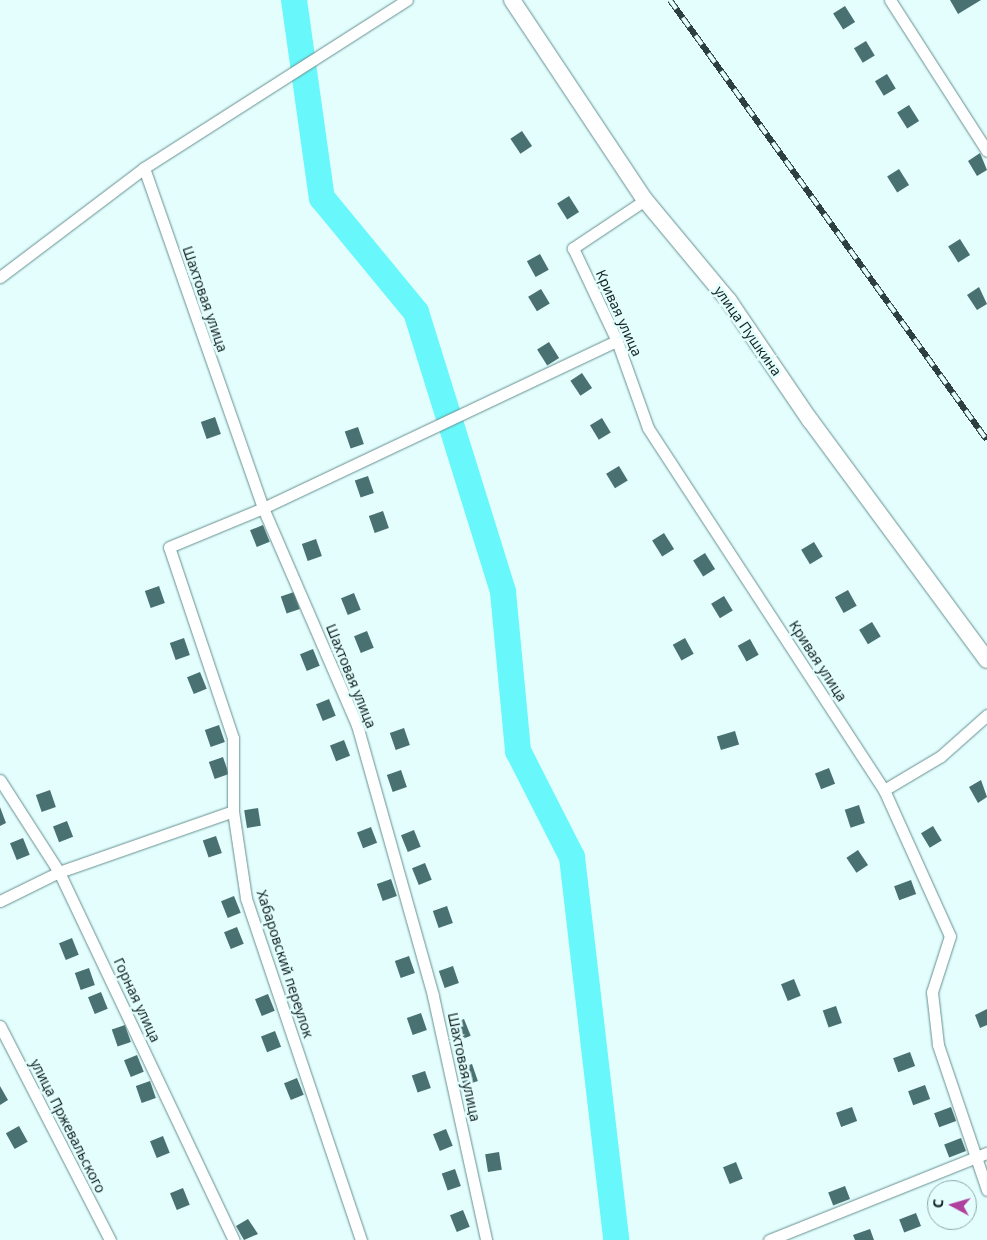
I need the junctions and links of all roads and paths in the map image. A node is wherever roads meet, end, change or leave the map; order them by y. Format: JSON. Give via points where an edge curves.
{"nodes":[{"id":1,"x":407,"y":0,"type":"edge"},
{"id":2,"x":512,"y":0,"type":"edge"},
{"id":3,"x":890,"y":0,"type":"edge"},
{"id":4,"x":987,"y":151,"type":"edge"},
{"id":5,"x":144,"y":168,"type":"junction"},
{"id":6,"x":645,"y":200,"type":"junction"},
{"id":7,"x":0,"y":277,"type":"edge"},
{"id":8,"x":617,"y":341,"type":"junction"},
{"id":9,"x":264,"y":508,"type":"junction"},
{"id":10,"x":987,"y":660,"type":"edge"},
{"id":11,"x":987,"y":716,"type":"edge"},
{"id":12,"x":0,"y":780,"type":"edge"},
{"id":13,"x":884,"y":790,"type":"junction"},
{"id":14,"x":233,"y":811,"type":"junction"},
{"id":15,"x":59,"y":872,"type":"junction"},
{"id":16,"x":0,"y":901,"type":"edge"},
{"id":17,"x":0,"y":1026,"type":"edge"},
{"id":18,"x":987,"y":1153,"type":"edge"},
{"id":19,"x":976,"y":1158,"type":"junction"},
{"id":20,"x":987,"y":1190,"type":"edge"},
{"id":21,"x":110,"y":1240,"type":"edge"},
{"id":22,"x":234,"y":1240,"type":"edge"},
{"id":23,"x":361,"y":1240,"type":"edge"},
{"id":24,"x":486,"y":1240,"type":"edge"},
{"id":25,"x":768,"y":1240,"type":"edge"}],
"edges":[{"from":1,"to":5,"type":"street"},
{"from":2,"to":6,"type":"main road","name":"улица Пушкина"},
{"from":3,"to":4,"type":"street"},
{"from":5,"to":7,"type":"street"},
{"from":5,"to":9,"type":"street","name":"Шахтовая улица"},
{"from":6,"to":8,"type":"street","name":"Кривая улица","via":[[573,248]]},
{"from":6,"to":10,"type":"main road","name":"улица Пушкина","via":[[729,301],[810,420]]},
{"from":8,"to":9,"type":"street"},
{"from":8,"to":13,"type":"street","name":"Кривая улица","via":[[648,428]]},
{"from":9,"to":14,"type":"street","name":"Хабаровский переулок","via":[[169,547],[233,738]]},
{"from":9,"to":24,"type":"street","name":"Шахтовая улица","via":[[356,725],[430,987]]},
{"from":11,"to":13,"type":"street","via":[[941,756]]},
{"from":12,"to":15,"type":"street","name":"Горная улица"},
{"from":13,"to":19,"type":"street","name":"Кривая улица","via":[[950,936],[932,992],[937,1036]]},
{"from":14,"to":15,"type":"street"},
{"from":14,"to":23,"type":"street","name":"Хабаровский переулок","via":[[246,898]]},
{"from":15,"to":16,"type":"street"},
{"from":15,"to":22,"type":"street","name":"Горная улица"},
{"from":17,"to":21,"type":"street","name":"улица Пржевальского"},
{"from":18,"to":19,"type":"street"},
{"from":19,"to":20,"type":"street","name":"Кривая улица"},
{"from":19,"to":25,"type":"street"}]}
